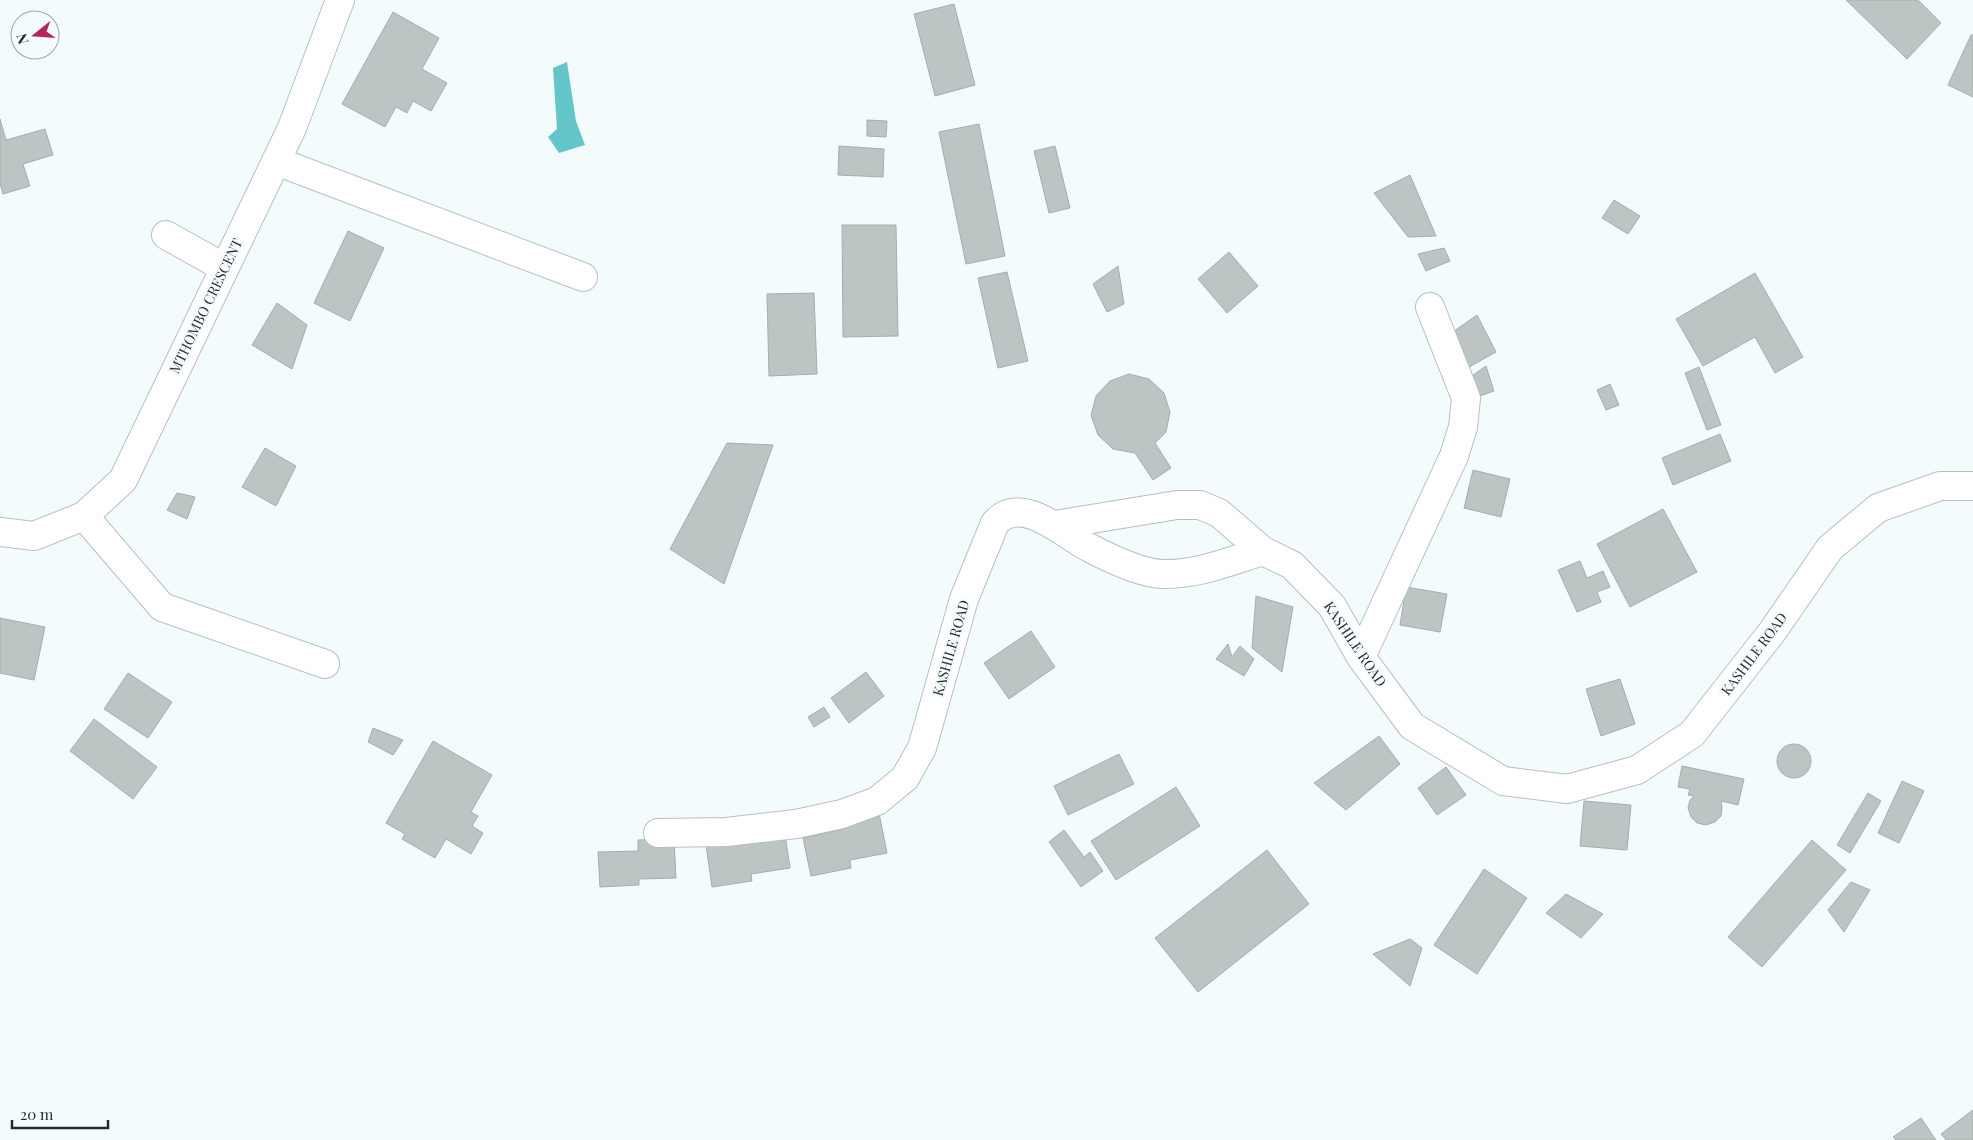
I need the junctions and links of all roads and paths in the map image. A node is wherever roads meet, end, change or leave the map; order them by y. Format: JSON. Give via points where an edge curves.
{"nodes":[{"id":1,"x":340,"y":0,"type":"edge"},
{"id":2,"x":276,"y":161,"type":"junction"},
{"id":3,"x":166,"y":235,"type":"dead end"},
{"id":4,"x":225,"y":268,"type":"junction"},
{"id":5,"x":583,"y":278,"type":"dead end"},
{"id":6,"x":1430,"y":307,"type":"dead end"},
{"id":7,"x":1973,"y":486,"type":"edge"},
{"id":8,"x":84,"y":516,"type":"junction"},
{"id":9,"x":1056,"y":526,"type":"junction"},
{"id":10,"x":0,"y":532,"type":"edge"},
{"id":11,"x":1263,"y":552,"type":"junction"},
{"id":12,"x":1361,"y":657,"type":"junction"},
{"id":13,"x":325,"y":664,"type":"dead end"},
{"id":14,"x":658,"y":833,"type":"dead end"}],
"edges":[{"from":1,"to":2,"type":"street","name":"MTHOMBO CRESCENT","via":[[292,128]]},
{"from":2,"to":4,"type":"street","name":"MTHOMBO CRESCENT"},
{"from":2,"to":5,"type":"street"},
{"from":3,"to":4,"type":"street"},
{"from":4,"to":8,"type":"street","name":"MTHOMBO CRESCENT","via":[[123,480]]},
{"from":6,"to":12,"type":"street","via":[[1466,398],[1463,427],[1454,456]]},
{"from":7,"to":12,"type":"street","name":"KASHILE ROAD","via":[[1940,486],[1878,508],[1830,548],[1772,632],[1692,734],[1637,770],[1567,789],[1503,781],[1412,726]]},
{"from":8,"to":10,"type":"street","name":"MTHOMBO CRESCENT","via":[[34,536]]},
{"from":8,"to":13,"type":"street","via":[[162,607]]},
{"from":9,"to":11,"type":"street","name":"KASHILE ROAD","via":[[1089,548],[1133,567],[1160,574],[1194,572]]},
{"from":9,"to":11,"type":"street","via":[[1177,505],[1200,505],[1219,513]]},
{"from":9,"to":14,"type":"street","name":"KASHILE ROAD","via":[[1016,512],[1000,517],[995,523],[964,599],[922,748],[904,778],[876,801],[842,814],[796,824],[726,832]]},
{"from":11,"to":12,"type":"street","name":"KASHILE ROAD","via":[[1292,565],[1332,606]]}]}
